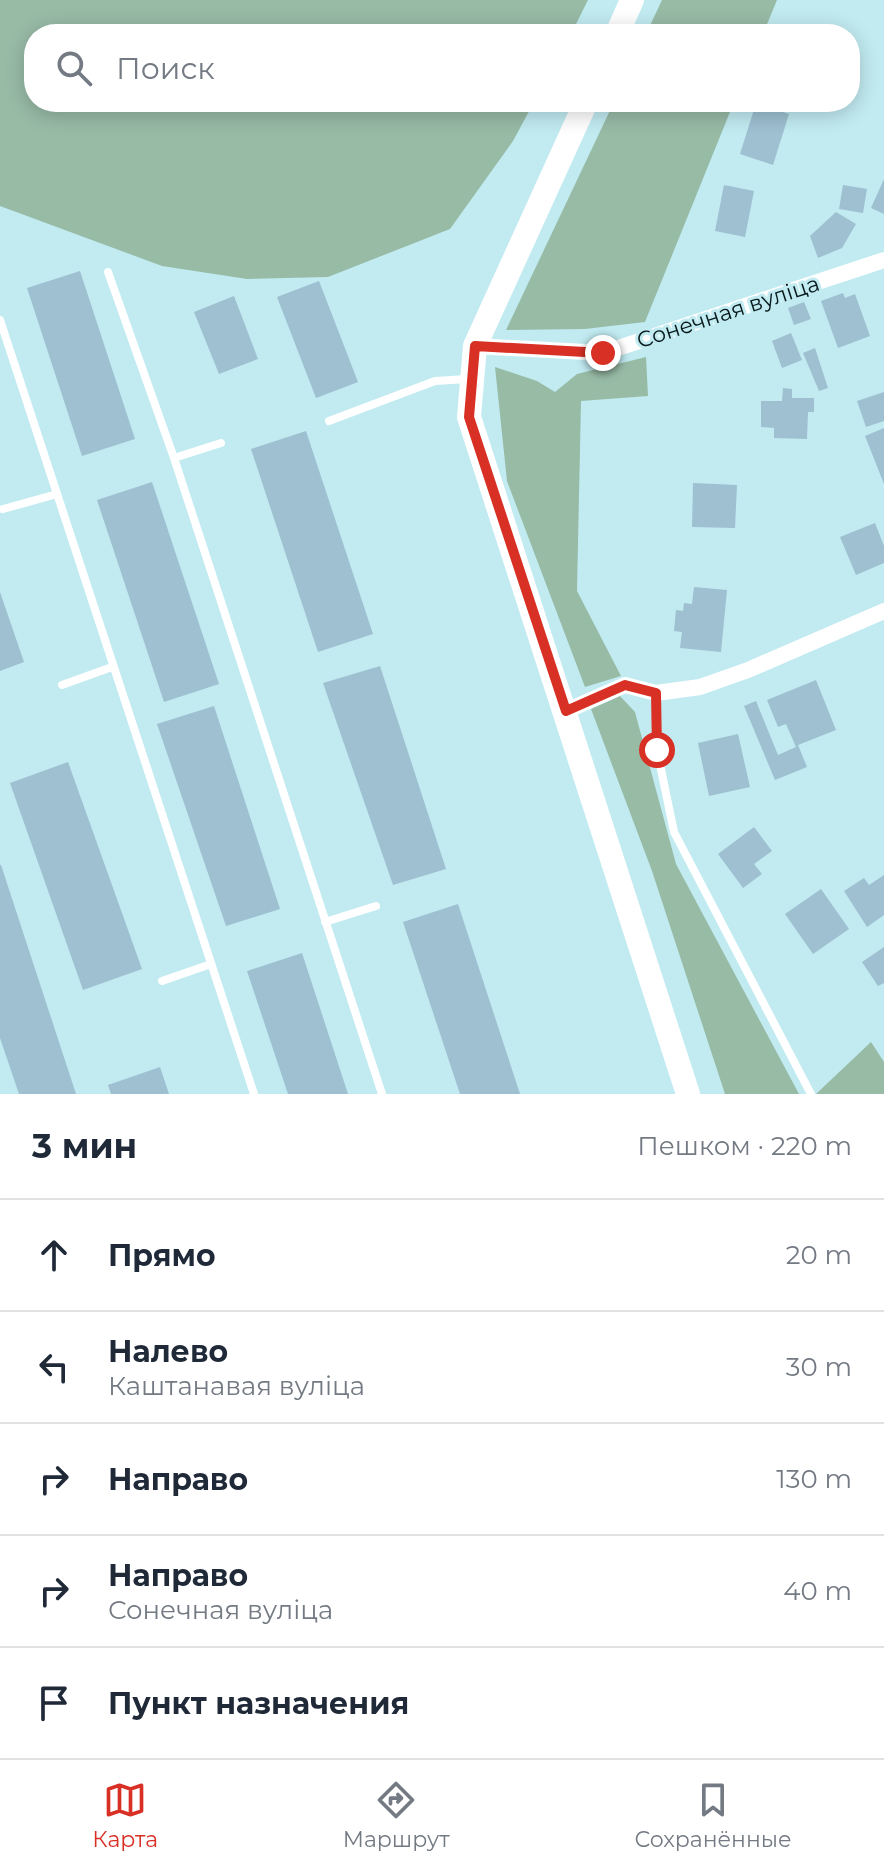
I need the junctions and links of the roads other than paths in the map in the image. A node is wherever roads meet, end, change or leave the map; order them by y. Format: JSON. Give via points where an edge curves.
{"nodes":[{"id":1,"x":632,"y":0,"type":"edge"},
{"id":2,"x":621,"y":24,"type":"edge"},
{"id":3,"x":581,"y":112,"type":"edge"},
{"id":4,"x":884,"y":260,"type":"edge"},
{"id":5,"x":108,"y":272,"type":"dead end"},
{"id":6,"x":0,"y":320,"type":"edge"},
{"id":7,"x":475,"y":346,"type":"junction"},
{"id":8,"x":472,"y":379,"type":"junction"},
{"id":9,"x":329,"y":421,"type":"dead end"},
{"id":10,"x":221,"y":443,"type":"dead end"},
{"id":11,"x":174,"y":458,"type":"junction"},
{"id":12,"x":57,"y":494,"type":"junction"},
{"id":13,"x":3,"y":509,"type":"dead end"},
{"id":14,"x":884,"y":611,"type":"edge"},
{"id":15,"x":112,"y":667,"type":"junction"},
{"id":16,"x":62,"y":685,"type":"dead end"},
{"id":17,"x":656,"y":693,"type":"junction"},
{"id":18,"x":566,"y":711,"type":"junction"},
{"id":19,"x":376,"y":906,"type":"dead end"},
{"id":20,"x":325,"y":922,"type":"junction"},
{"id":21,"x":211,"y":964,"type":"junction"},
{"id":22,"x":162,"y":981,"type":"dead end"},
{"id":23,"x":254,"y":1094,"type":"edge"},
{"id":24,"x":382,"y":1094,"type":"edge"},
{"id":25,"x":688,"y":1094,"type":"edge"},
{"id":26,"x":811,"y":1094,"type":"edge"}],
"edges":[{"from":1,"to":2,"type":"main road"},
{"from":3,"to":7,"type":"main road"},
{"from":4,"to":7,"type":"street","name":"Сонечная вуліца","via":[[603,353]]},
{"from":5,"to":11,"type":"lane"},
{"from":6,"to":12,"type":"lane"},
{"from":7,"to":8,"type":"main road"},
{"from":8,"to":9,"type":"lane","via":[[435,381]]},
{"from":8,"to":18,"type":"main road","via":[[469,417]]},
{"from":10,"to":11,"type":"lane"},
{"from":11,"to":20,"type":"lane"},
{"from":12,"to":13,"type":"lane"},
{"from":12,"to":15,"type":"lane"},
{"from":14,"to":17,"type":"street","via":[[748,670],[700,687]]},
{"from":15,"to":16,"type":"lane"},
{"from":15,"to":21,"type":"lane"},
{"from":17,"to":18,"type":"street","via":[[625,685]]},
{"from":17,"to":26,"type":"lane","via":[[657,750],[674,832]]},
{"from":18,"to":25,"type":"main road"},
{"from":19,"to":20,"type":"lane"},
{"from":20,"to":24,"type":"lane"},
{"from":21,"to":22,"type":"lane"},
{"from":21,"to":23,"type":"lane"}]}
